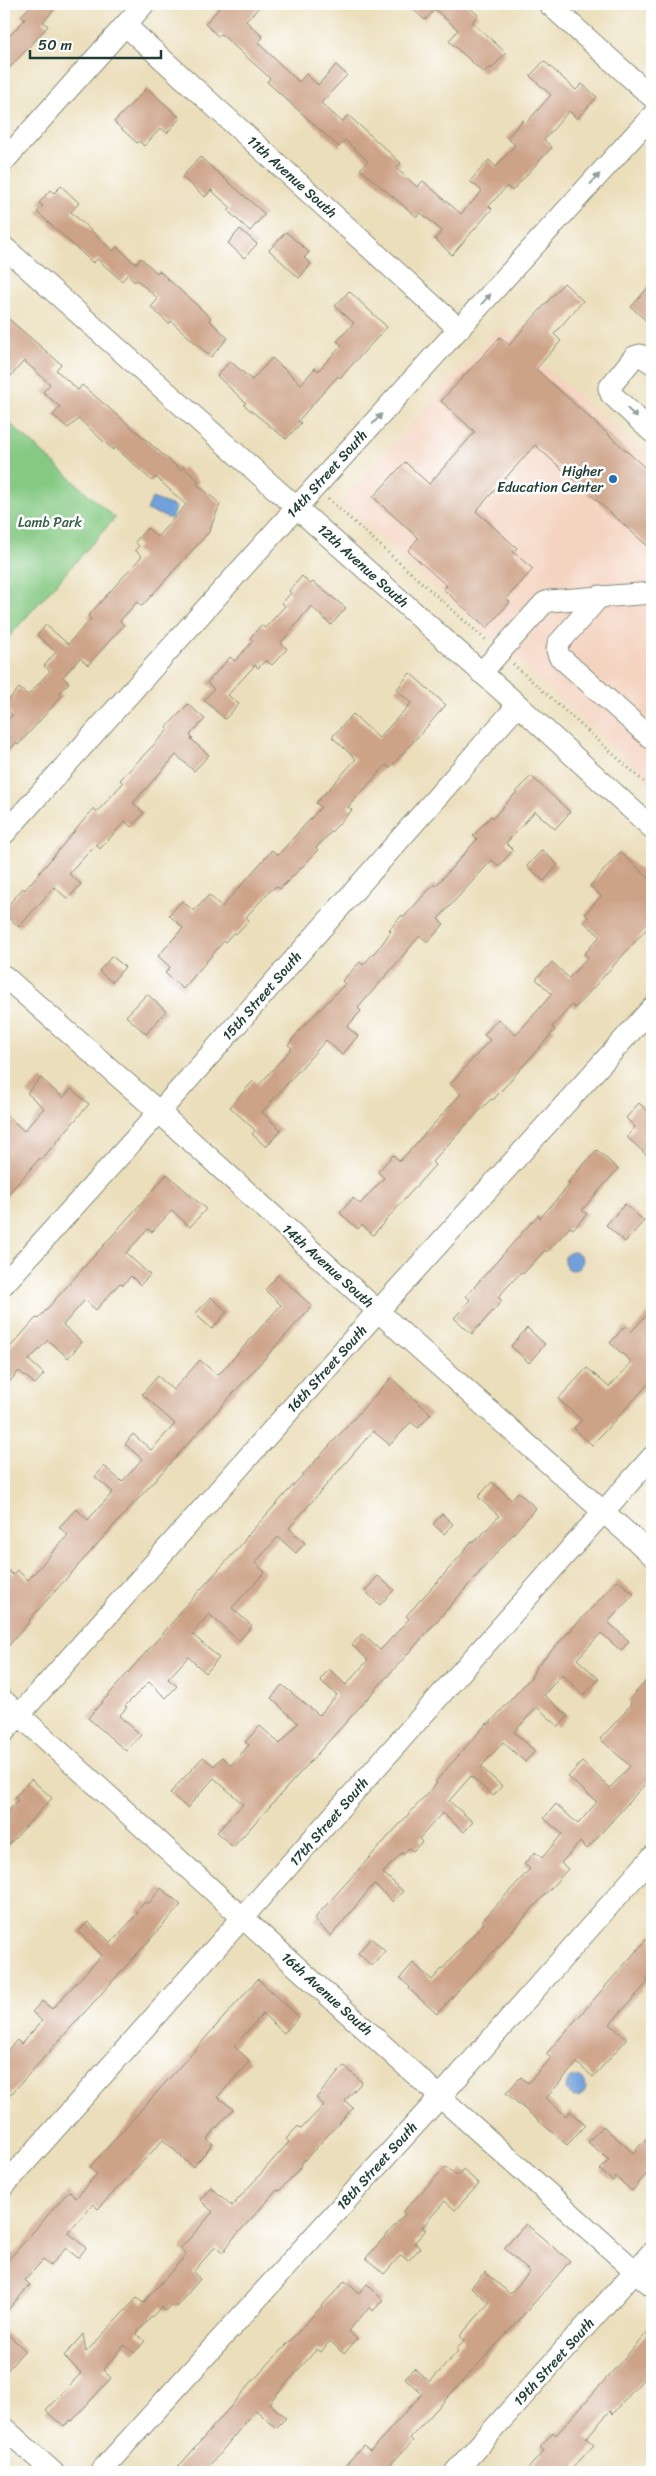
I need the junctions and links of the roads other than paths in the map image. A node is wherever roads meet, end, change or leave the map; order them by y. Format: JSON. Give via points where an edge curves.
{"nodes":[{"id":1,"x":144,"y":4,"type":"edge"},
{"id":2,"x":548,"y":4,"type":"edge"},
{"id":3,"x":125,"y":25,"type":"junction"},
{"id":4,"x":652,"y":97,"type":"edge"},
{"id":5,"x":652,"y":116,"type":"edge"},
{"id":6,"x":4,"y":161,"type":"edge"},
{"id":7,"x":4,"y":247,"type":"edge"},
{"id":8,"x":459,"y":329,"type":"junction"},
{"id":9,"x":646,"y":359,"type":"edge"},
{"id":10,"x":652,"y":432,"type":"edge"},
{"id":11,"x":297,"y":507,"type":"junction"},
{"id":12,"x":652,"y":594,"type":"edge"},
{"id":13,"x":600,"y":596,"type":"junction"},
{"id":14,"x":481,"y":673,"type":"junction"},
{"id":15,"x":518,"y":705,"type":"junction"},
{"id":16,"x":652,"y":739,"type":"edge"},
{"id":17,"x":652,"y":828,"type":"edge"},
{"id":18,"x":4,"y":834,"type":"edge"},
{"id":19,"x":4,"y":976,"type":"edge"},
{"id":20,"x":652,"y":1008,"type":"edge"},
{"id":21,"x":159,"y":1112,"type":"junction"},
{"id":22,"x":4,"y":1284,"type":"edge"},
{"id":23,"x":378,"y":1312,"type":"junction"},
{"id":24,"x":652,"y":1456,"type":"edge"},
{"id":25,"x":604,"y":1511,"type":"junction"},
{"id":26,"x":652,"y":1555,"type":"edge"},
{"id":27,"x":12,"y":1708,"type":"edge"},
{"id":28,"x":4,"y":1732,"type":"edge"},
{"id":29,"x":652,"y":1856,"type":"edge"},
{"id":30,"x":244,"y":1919,"type":"junction"},
{"id":31,"x":440,"y":2097,"type":"junction"},
{"id":32,"x":4,"y":2186,"type":"edge"},
{"id":33,"x":652,"y":2252,"type":"edge"},
{"id":34,"x":636,"y":2270,"type":"junction"},
{"id":35,"x":652,"y":2286,"type":"edge"},
{"id":36,"x":4,"y":2428,"type":"edge"},
{"id":37,"x":53,"y":2472,"type":"edge"},
{"id":38,"x":100,"y":2472,"type":"edge"},
{"id":39,"x":455,"y":2472,"type":"edge"}],
"edges":[{"from":1,"to":3,"type":"street"},
{"from":2,"to":4,"type":"street"},
{"from":3,"to":6,"type":"street"},
{"from":3,"to":8,"type":"street","name":"11th Avenue South"},
{"from":8,"to":5,"type":"street","name":"14th Street South","one_way":true},
{"from":7,"to":11,"type":"street","name":"12th Avenue South"},
{"from":11,"to":8,"type":"street","name":"14th Street South","one_way":true},
{"from":9,"to":10,"type":"street","one_way":true,"via":[[634,357],[609,388],[611,394]]},
{"from":11,"to":14,"type":"street","name":"12th Avenue South"},
{"from":11,"to":18,"type":"street","name":"14th Street South"},
{"from":12,"to":13,"type":"street"},
{"from":13,"to":14,"type":"street","via":[[544,603]]},
{"from":13,"to":16,"type":"street","via":[[556,650]]},
{"from":14,"to":15,"type":"street","name":"12th Avenue South"},
{"from":15,"to":17,"type":"street","name":"12th Avenue South"},
{"from":15,"to":21,"type":"street","name":"15th Street South"},
{"from":19,"to":21,"type":"street","name":"14th Avenue South"},
{"from":20,"to":23,"type":"street","name":"16th Street South"},
{"from":21,"to":22,"type":"street","name":"15th Street South"},
{"from":21,"to":23,"type":"street","name":"14th Avenue South"},
{"from":23,"to":25,"type":"street","name":"14th Avenue South"},
{"from":23,"to":27,"type":"street","name":"16th Street South"},
{"from":24,"to":25,"type":"street","name":"17th Street South"},
{"from":25,"to":26,"type":"street","name":"14th Avenue South"},
{"from":25,"to":30,"type":"street","name":"17th Street South"},
{"from":27,"to":28,"type":"street","name":"16th Street South"},
{"from":27,"to":30,"type":"street","name":"16th Avenue South"},
{"from":29,"to":31,"type":"street","name":"18th Street South"},
{"from":30,"to":31,"type":"street","name":"16th Avenue South"},
{"from":30,"to":32,"type":"street","name":"17th Street South"},
{"from":31,"to":34,"type":"street","name":"16th Avenue South"},
{"from":31,"to":38,"type":"street","name":"18th Street South"},
{"from":33,"to":34,"type":"street","name":"19th Street South"},
{"from":34,"to":35,"type":"street","name":"16th Avenue South"},
{"from":34,"to":39,"type":"street","name":"19th Street South"},
{"from":36,"to":37,"type":"street"}]}
